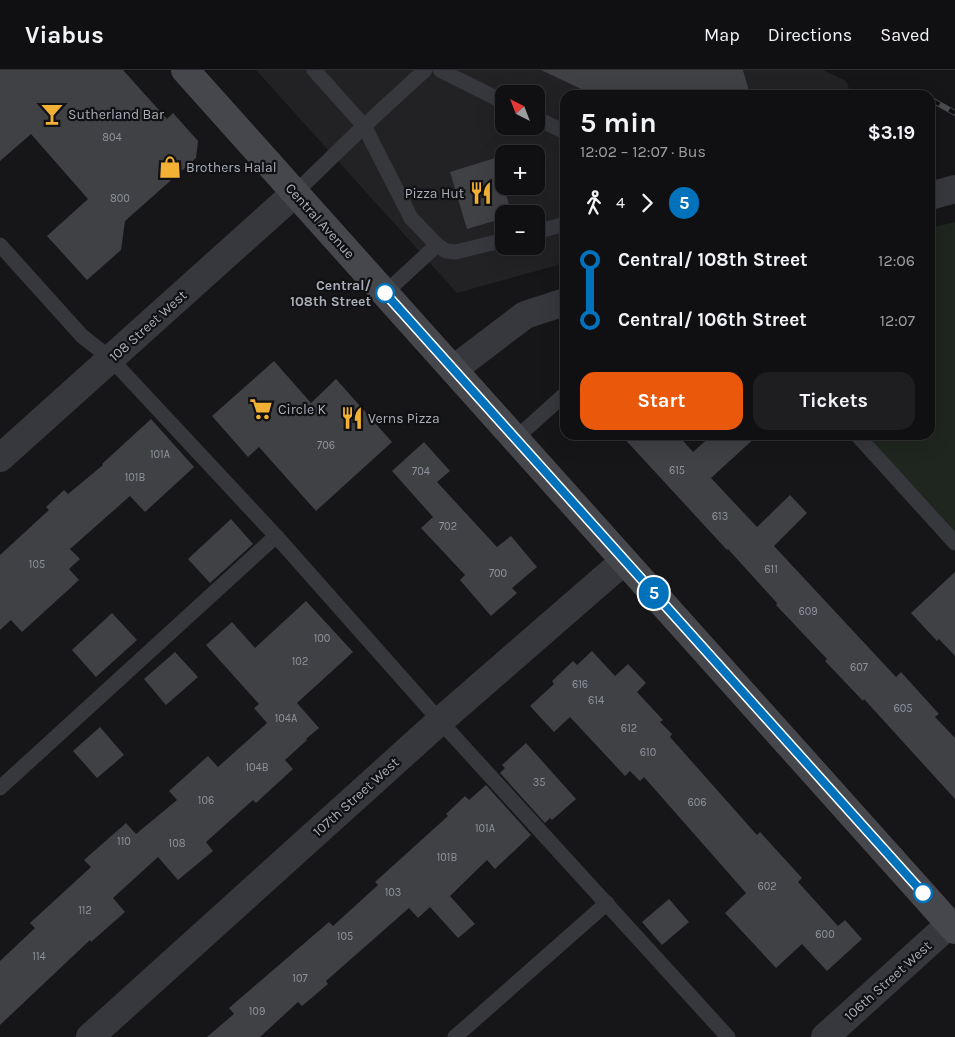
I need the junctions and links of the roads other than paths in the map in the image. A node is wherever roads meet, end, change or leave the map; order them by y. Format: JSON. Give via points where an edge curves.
{"nodes":[{"id":1,"x":185,"y":70,"type":"edge"},
{"id":2,"x":314,"y":70,"type":"edge"},
{"id":3,"x":425,"y":70,"type":"edge"},
{"id":4,"x":440,"y":70,"type":"edge"},
{"id":5,"x":495,"y":98,"type":"edge"},
{"id":6,"x":545,"y":122,"type":"edge"},
{"id":7,"x":364,"y":126,"type":"junction"},
{"id":8,"x":560,"y":130,"type":"edge"},
{"id":9,"x":955,"y":189,"type":"edge"},
{"id":10,"x":295,"y":193,"type":"junction"},
{"id":11,"x":935,"y":195,"type":"edge"},
{"id":12,"x":560,"y":225,"type":"edge"},
{"id":13,"x":545,"y":230,"type":"edge"},
{"id":14,"x":495,"y":242,"type":"edge"},
{"id":15,"x":0,"y":245,"type":"edge"},
{"id":16,"x":437,"y":245,"type":"junction"},
{"id":17,"x":385,"y":293,"type":"junction"},
{"id":18,"x":560,"y":304,"type":"edge"},
{"id":19,"x":111,"y":360,"type":"junction"},
{"id":20,"x":454,"y":369,"type":"junction"},
{"id":21,"x":560,"y":399,"type":"edge"},
{"id":22,"x":516,"y":439,"type":"junction"},
{"id":23,"x":862,"y":440,"type":"edge"},
{"id":24,"x":0,"y":458,"type":"edge"},
{"id":25,"x":276,"y":536,"type":"junction"},
{"id":26,"x":955,"y":543,"type":"edge"},
{"id":27,"x":624,"y":561,"type":"junction"},
{"id":28,"x":440,"y":721,"type":"junction"},
{"id":29,"x":0,"y":788,"type":"edge"},
{"id":30,"x":607,"y":903,"type":"junction"},
{"id":31,"x":953,"y":927,"type":"edge"},
{"id":32,"x":90,"y":1037,"type":"edge"},
{"id":33,"x":455,"y":1037,"type":"edge"},
{"id":34,"x":728,"y":1037,"type":"edge"},
{"id":35,"x":825,"y":1037,"type":"edge"}],
"edges":[{"from":1,"to":10,"type":"main road","name":"Central Avenue"},
{"from":2,"to":7,"type":"lane"},
{"from":3,"to":7,"type":"lane"},
{"from":4,"to":5,"type":"lane"},
{"from":6,"to":8,"type":"lane"},
{"from":7,"to":10,"type":"lane"},
{"from":7,"to":16,"type":"lane","via":[[412,218]]},
{"from":9,"to":11,"type":"street"},
{"from":10,"to":17,"type":"main road","name":"Central Avenue"},
{"from":10,"to":19,"type":"street","name":"108 Street West"},
{"from":12,"to":13,"type":"lane"},
{"from":14,"to":16,"type":"lane","via":[[456,252],[446,251]]},
{"from":15,"to":19,"type":"lane","via":[[82,336]]},
{"from":16,"to":17,"type":"lane"},
{"from":17,"to":20,"type":"main road","name":"Central Avenue"},
{"from":18,"to":20,"type":"street","via":[[525,314]]},
{"from":19,"to":24,"type":"street","name":"108 Street West"},
{"from":19,"to":25,"type":"lane"},
{"from":20,"to":22,"type":"main road","name":"Central Avenue"},
{"from":21,"to":22,"type":"lane"},
{"from":22,"to":27,"type":"main road","name":"Central Avenue"},
{"from":23,"to":26,"type":"lane"},
{"from":25,"to":28,"type":"lane"},
{"from":25,"to":29,"type":"lane"},
{"from":27,"to":28,"type":"street","name":"107th Street West"},
{"from":27,"to":31,"type":"main road","name":"Central Avenue"},
{"from":28,"to":30,"type":"lane"},
{"from":28,"to":32,"type":"street","name":"107th Street West"},
{"from":30,"to":33,"type":"lane"},
{"from":30,"to":34,"type":"lane"},
{"from":31,"to":35,"type":"street","name":"106th Street West"}]}
